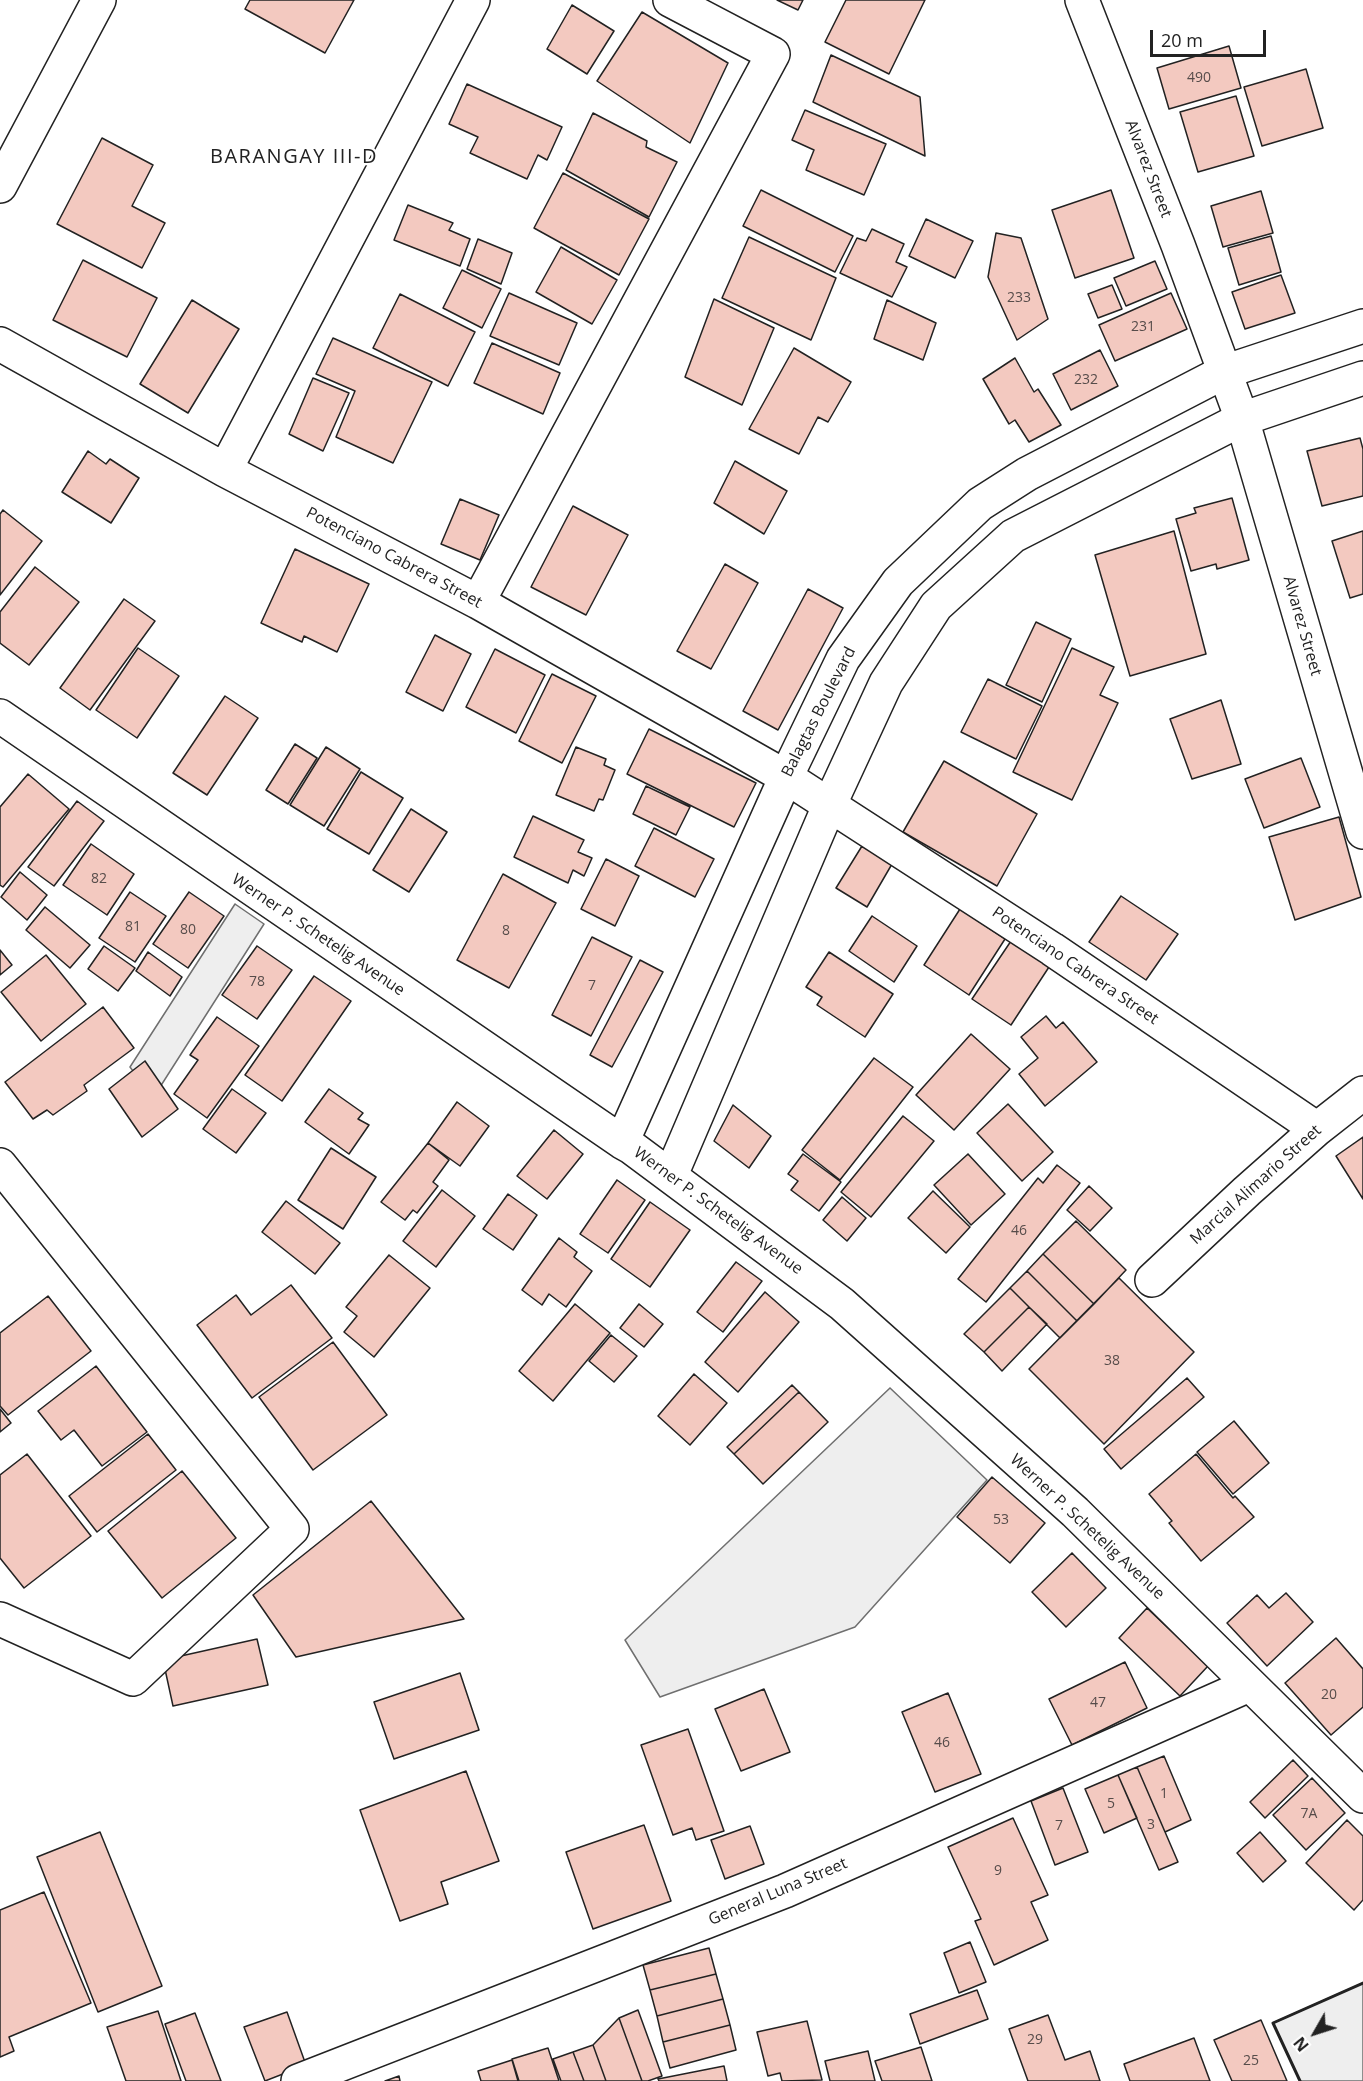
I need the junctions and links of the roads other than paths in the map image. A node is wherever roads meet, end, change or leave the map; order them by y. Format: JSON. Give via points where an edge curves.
{"nodes":[{"id":1,"x":99,"y":0,"type":"edge"},
{"id":2,"x":473,"y":0,"type":"edge"},
{"id":3,"x":670,"y":0,"type":"edge"},
{"id":4,"x":1083,"y":0,"type":"edge"},
{"id":5,"x":0,"y":186,"type":"edge"},
{"id":6,"x":1363,"y":326,"type":"edge"},
{"id":7,"x":0,"y":344,"type":"edge"},
{"id":8,"x":1224,"y":372,"type":"junction"},
{"id":9,"x":1363,"y":378,"type":"edge"},
{"id":10,"x":1242,"y":419,"type":"junction"},
{"id":11,"x":225,"y":470,"type":"junction"},
{"id":12,"x":478,"y":602,"type":"junction"},
{"id":13,"x":0,"y":716,"type":"edge"},
{"id":14,"x":786,"y":777,"type":"junction"},
{"id":15,"x":830,"y":806,"type":"junction"},
{"id":16,"x":1363,"y":832,"type":"edge"},
{"id":17,"x":1363,"y":1093,"type":"edge"},
{"id":18,"x":1317,"y":1129,"type":"junction"},
{"id":19,"x":622,"y":1142,"type":"junction"},
{"id":20,"x":0,"y":1165,"type":"edge"},
{"id":21,"x":670,"y":1175,"type":"junction"},
{"id":22,"x":1152,"y":1280,"type":"dead end"},
{"id":23,"x":0,"y":1619,"type":"edge"},
{"id":24,"x":1249,"y":1684,"type":"junction"},
{"id":25,"x":1363,"y":1796,"type":"edge"},
{"id":26,"x":298,"y":2081,"type":"edge"}],
"edges":[{"from":1,"to":5,"type":"street"},
{"from":2,"to":11,"type":"street"},
{"from":3,"to":12,"type":"street","via":[[773,54]]},
{"from":4,"to":8,"type":"street","name":"Alvarez Street"},
{"from":6,"to":8,"type":"street","name":"Balagtas Boulevard"},
{"from":7,"to":11,"type":"street","name":"Potenciano Cabrera Street"},
{"from":8,"to":10,"type":"street","name":"Alvarez Street"},
{"from":8,"to":14,"type":"street","name":"Balagtas Boulevard","via":[[1028,474],[980,504],[898,582],[843,659]]},
{"from":9,"to":10,"type":"street"},
{"from":10,"to":15,"type":"street","via":[[1013,536],[936,606],[886,683]]},
{"from":10,"to":16,"type":"street","name":"Alvarez Street"},
{"from":11,"to":12,"type":"street","name":"Potenciano Cabrera Street"},
{"from":12,"to":14,"type":"street","name":"Potenciano Cabrera Street"},
{"from":13,"to":19,"type":"street","name":"Werner P. Schetelig Avenue"},
{"from":14,"to":15,"type":"street","name":"Potenciano Cabrera Street"},
{"from":14,"to":19,"type":"street","name":"Balagtas Boulevard"},
{"from":15,"to":18,"type":"street","name":"Potenciano Cabrera Street","via":[[1052,949]]},
{"from":15,"to":21,"type":"street"},
{"from":17,"to":18,"type":"street","name":"Marcial Alimario Street"},
{"from":18,"to":22,"type":"street","name":"Marcial Alimario Street"},
{"from":19,"to":21,"type":"street","name":"Werner P. Schetelig Avenue"},
{"from":20,"to":23,"type":"street","via":[[292,1529],[134,1679]]},
{"from":21,"to":24,"type":"street","name":"Werner P. Schetelig Avenue","via":[[842,1304],[1075,1512]]},
{"from":24,"to":25,"type":"street","name":"Werner P. Schetelig Avenue"},
{"from":24,"to":26,"type":"street","name":"General Luna Street","via":[[785,1891]]}]}
